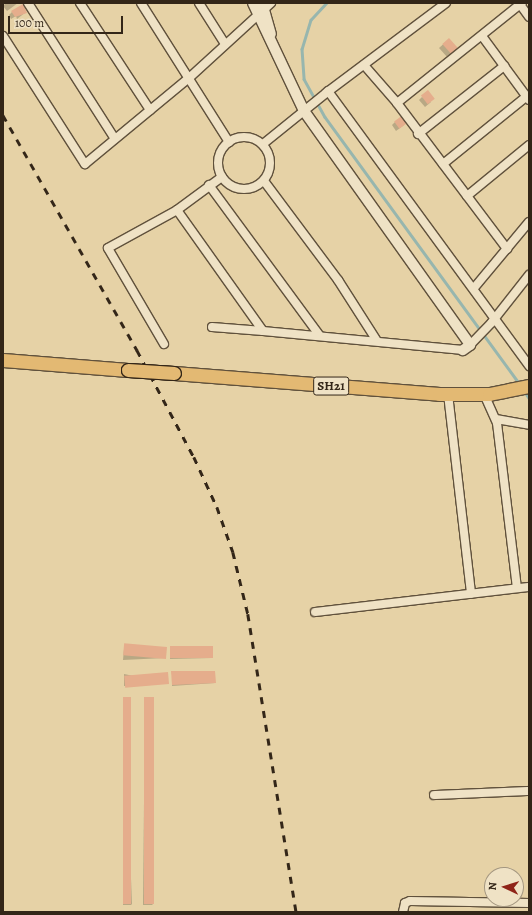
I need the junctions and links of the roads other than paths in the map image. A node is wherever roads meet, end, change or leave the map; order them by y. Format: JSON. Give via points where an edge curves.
{"nodes":[{"id":1,"x":28,"y":3,"type":"edge"},
{"id":2,"x":80,"y":3,"type":"edge"},
{"id":3,"x":141,"y":3,"type":"edge"},
{"id":4,"x":253,"y":3,"type":"edge"},
{"id":5,"x":446,"y":3,"type":"edge"},
{"id":6,"x":520,"y":3,"type":"edge"},
{"id":7,"x":201,"y":5,"type":"edge"},
{"id":8,"x":264,"y":7,"type":"edge"},
{"id":9,"x":529,"y":17,"type":"edge"},
{"id":10,"x":3,"y":36,"type":"edge"},
{"id":11,"x":482,"y":36,"type":"junction"},
{"id":12,"x":226,"y":44,"type":"junction"},
{"id":13,"x":364,"y":65,"type":"junction"},
{"id":14,"x":504,"y":66,"type":"junction"},
{"id":15,"x":188,"y":78,"type":"junction"},
{"id":16,"x":327,"y":92,"type":"junction"},
{"id":17,"x":528,"y":98,"type":"edge"},
{"id":18,"x":397,"y":103,"type":"junction"},
{"id":19,"x":307,"y":109,"type":"junction"},
{"id":20,"x":150,"y":110,"type":"junction"},
{"id":21,"x":418,"y":134,"type":"junction"},
{"id":22,"x":115,"y":139,"type":"junction"},
{"id":23,"x":229,"y":142,"type":"junction"},
{"id":24,"x":263,"y":144,"type":"junction"},
{"id":25,"x":529,"y":145,"type":"edge"},
{"id":26,"x":443,"y":164,"type":"junction"},
{"id":27,"x":222,"y":177,"type":"junction"},
{"id":28,"x":264,"y":181,"type":"junction"},
{"id":29,"x":209,"y":185,"type":"junction"},
{"id":30,"x":467,"y":196,"type":"junction"},
{"id":31,"x":177,"y":210,"type":"junction"},
{"id":32,"x":529,"y":222,"type":"edge"},
{"id":33,"x":507,"y":250,"type":"junction"},
{"id":34,"x":529,"y":276,"type":"edge"},
{"id":35,"x":474,"y":288,"type":"junction"},
{"id":36,"x":493,"y":320,"type":"junction"},
{"id":37,"x":212,"y":327,"type":"dead end"},
{"id":38,"x":263,"y":331,"type":"junction"},
{"id":39,"x":320,"y":336,"type":"junction"},
{"id":40,"x":377,"y":341,"type":"junction"},
{"id":41,"x":164,"y":344,"type":"dead end"},
{"id":42,"x":467,"y":347,"type":"junction"},
{"id":43,"x":520,"y":354,"type":"junction"},
{"id":44,"x":529,"y":356,"type":"edge"},
{"id":45,"x":3,"y":360,"type":"edge"},
{"id":46,"x":529,"y":366,"type":"edge"},
{"id":47,"x":529,"y":386,"type":"edge"},
{"id":48,"x":448,"y":394,"type":"junction"},
{"id":49,"x":486,"y":394,"type":"junction"},
{"id":50,"x":496,"y":419,"type":"junction"},
{"id":51,"x":529,"y":425,"type":"edge"},
{"id":52,"x":529,"y":587,"type":"edge"},
{"id":53,"x":516,"y":588,"type":"junction"},
{"id":54,"x":471,"y":594,"type":"junction"},
{"id":55,"x":315,"y":612,"type":"dead end"},
{"id":56,"x":529,"y":792,"type":"edge"},
{"id":57,"x":434,"y":795,"type":"dead end"},
{"id":58,"x":529,"y":903,"type":"edge"},
{"id":59,"x":403,"y":912,"type":"edge"}],
"edges":[{"from":1,"to":22,"type":"street"},
{"from":2,"to":20,"type":"street"},
{"from":3,"to":15,"type":"street"},
{"from":4,"to":8,"type":"street"},
{"from":5,"to":13,"type":"street"},
{"from":6,"to":9,"type":"street"},
{"from":6,"to":11,"type":"street"},
{"from":7,"to":12,"type":"street"},
{"from":8,"to":12,"type":"street"},
{"from":8,"to":19,"type":"street","via":[[271,38]]},
{"from":10,"to":22,"type":"street","via":[[86,164]]},
{"from":11,"to":14,"type":"street"},
{"from":11,"to":18,"type":"street"},
{"from":12,"to":15,"type":"street"},
{"from":13,"to":16,"type":"street"},
{"from":13,"to":18,"type":"street"},
{"from":14,"to":17,"type":"street"},
{"from":14,"to":21,"type":"street"},
{"from":15,"to":20,"type":"street"},
{"from":15,"to":23,"type":"street"},
{"from":16,"to":19,"type":"street"},
{"from":16,"to":35,"type":"street","via":[[447,256]]},
{"from":17,"to":26,"type":"street"},
{"from":18,"to":21,"type":"street"},
{"from":19,"to":24,"type":"street"},
{"from":19,"to":42,"type":"street"},
{"from":20,"to":22,"type":"street"},
{"from":21,"to":26,"type":"street"},
{"from":23,"to":24,"type":"street","via":[[236,138],[250,137]]},
{"from":23,"to":27,"type":"street","via":[[218,162]]},
{"from":24,"to":28,"type":"street","via":[[268,151],[270,166]]},
{"from":25,"to":30,"type":"street"},
{"from":26,"to":30,"type":"street"},
{"from":27,"to":28,"type":"street","via":[[228,183],[242,189],[250,189]]},
{"from":27,"to":29,"type":"street"},
{"from":28,"to":40,"type":"street","via":[[338,280]]},
{"from":29,"to":31,"type":"street"},
{"from":29,"to":39,"type":"street"},
{"from":30,"to":33,"type":"street"},
{"from":31,"to":38,"type":"street"},
{"from":31,"to":41,"type":"street","via":[[108,248]]},
{"from":32,"to":33,"type":"street"},
{"from":33,"to":35,"type":"street"},
{"from":34,"to":36,"type":"street"},
{"from":35,"to":36,"type":"street"},
{"from":36,"to":42,"type":"street"},
{"from":36,"to":43,"type":"street"},
{"from":37,"to":38,"type":"street"},
{"from":38,"to":39,"type":"street"},
{"from":39,"to":40,"type":"street"},
{"from":40,"to":42,"type":"street"},
{"from":43,"to":44,"type":"street"},
{"from":43,"to":46,"type":"street"},
{"from":45,"to":48,"type":"main road","number":"SH21","bridge":true},
{"from":47,"to":49,"type":"main road","number":"SH21"},
{"from":48,"to":49,"type":"main road","number":"SH21"},
{"from":48,"to":54,"type":"street"},
{"from":49,"to":50,"type":"street"},
{"from":50,"to":51,"type":"street"},
{"from":50,"to":53,"type":"street"},
{"from":52,"to":53,"type":"street"},
{"from":53,"to":54,"type":"street"},
{"from":54,"to":55,"type":"street"},
{"from":56,"to":57,"type":"street"},
{"from":58,"to":59,"type":"street","via":[[410,901],[405,903]]}]}
